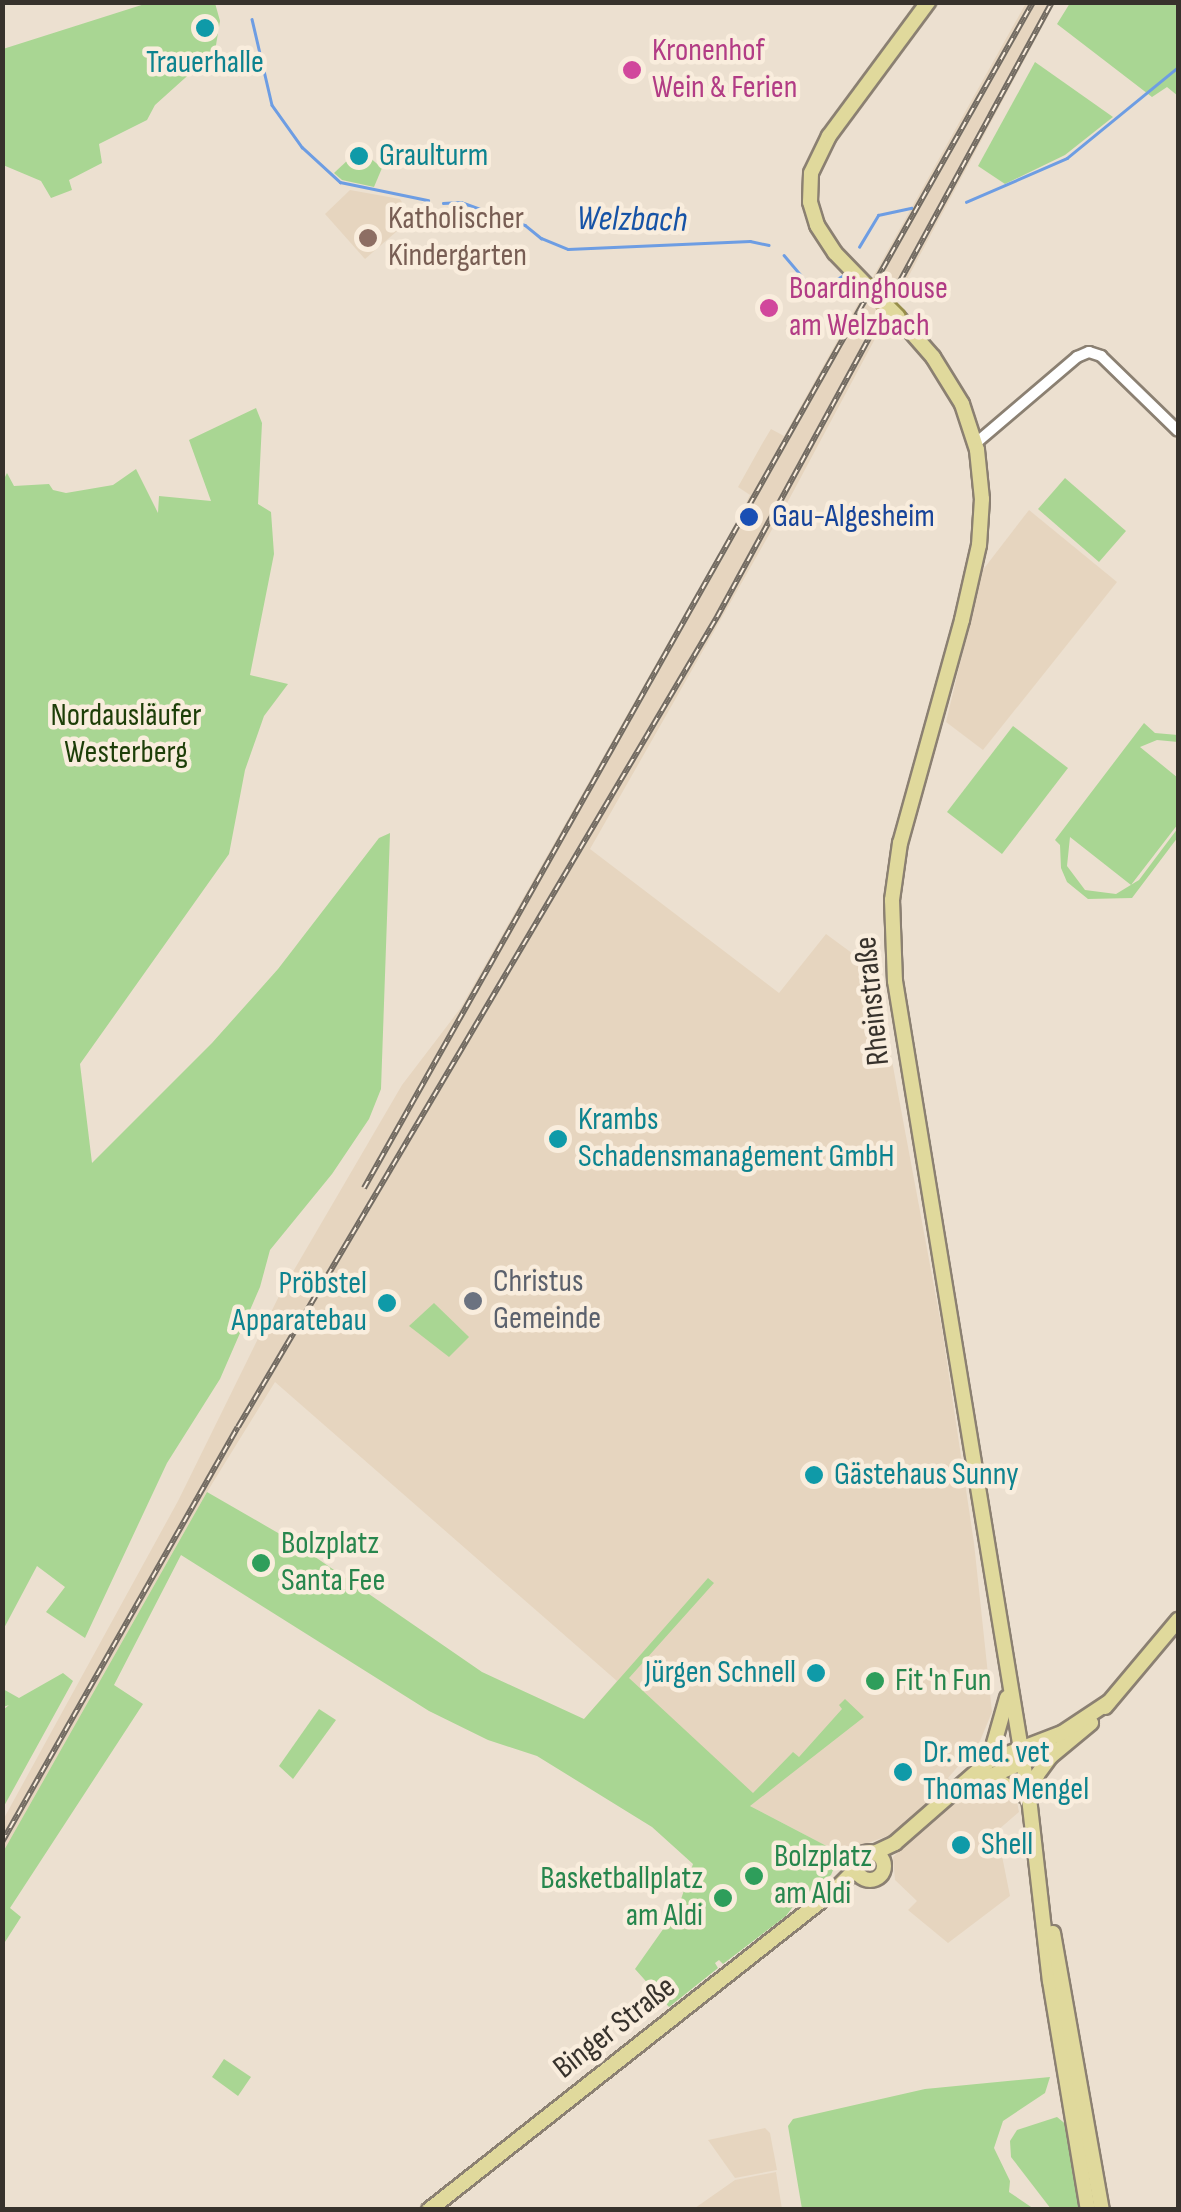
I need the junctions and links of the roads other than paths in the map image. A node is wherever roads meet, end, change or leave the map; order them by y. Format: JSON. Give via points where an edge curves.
{"nodes":[{"id":1,"x":928,"y":2,"type":"edge"},
{"id":2,"x":1004,"y":422,"type":"junction"},
{"id":3,"x":970,"y":426,"type":"junction"},
{"id":4,"x":1178,"y":431,"type":"edge"},
{"id":5,"x":976,"y":443,"type":"junction"},
{"id":6,"x":1178,"y":1620,"type":"edge"},
{"id":7,"x":1008,"y":1687,"type":"junction"},
{"id":8,"x":1014,"y":1716,"type":"junction"},
{"id":9,"x":1061,"y":1740,"type":"junction"},
{"id":10,"x":1021,"y":1755,"type":"junction"},
{"id":11,"x":989,"y":1769,"type":"junction"},
{"id":12,"x":1029,"y":1798,"type":"junction"},
{"id":13,"x":879,"y":1857,"type":"junction"},
{"id":14,"x":859,"y":1874,"type":"junction"},
{"id":15,"x":1043,"y":1888,"type":"junction"},
{"id":16,"x":429,"y":2210,"type":"edge"},
{"id":17,"x":1088,"y":2210,"type":"edge"},
{"id":18,"x":1102,"y":2210,"type":"edge"}],
"edges":[{"from":1,"to":3,"type":"main road","name":"Rheinstraße","bridge":true,"via":[[829,136],[811,172],[810,202],[835,253],[948,378]]},
{"from":2,"to":3,"type":"street"},
{"from":2,"to":4,"type":"street","via":[[1077,357],[1093,353]]},
{"from":2,"to":5,"type":"street"},
{"from":3,"to":5,"type":"main road","name":"Rheinstraße"},
{"from":5,"to":7,"type":"main road","name":"Rheinstraße","via":[[978,545],[905,817],[892,946]]},
{"from":6,"to":9,"type":"main road","via":[[1109,1702]]},
{"from":7,"to":8,"type":"main road","name":"Rheinstraße"},
{"from":7,"to":11,"type":"main road"},
{"from":8,"to":9,"type":"main road","via":[[1033,1732]]},
{"from":8,"to":10,"type":"main road","name":"Rheinstraße"},
{"from":9,"to":10,"type":"main road"},
{"from":9,"to":12,"type":"main road"},
{"from":10,"to":11,"type":"main road"},
{"from":10,"to":12,"type":"main road","name":"Rheinstraße"},
{"from":11,"to":12,"type":"main road"},
{"from":11,"to":13,"type":"main road"},
{"from":12,"to":15,"type":"main road","name":"Rheinstraße"},
{"from":13,"to":14,"type":"main road","name":"Binger Straße","via":[[860,1856]]},
{"from":13,"to":14,"type":"main road","name":"Binger Straße","via":[[878,1878]]},
{"from":14,"to":16,"type":"main road","name":"Binger Straße"},
{"from":15,"to":17,"type":"main road","via":[[1050,1981]]},
{"from":15,"to":18,"type":"main road"}]}
